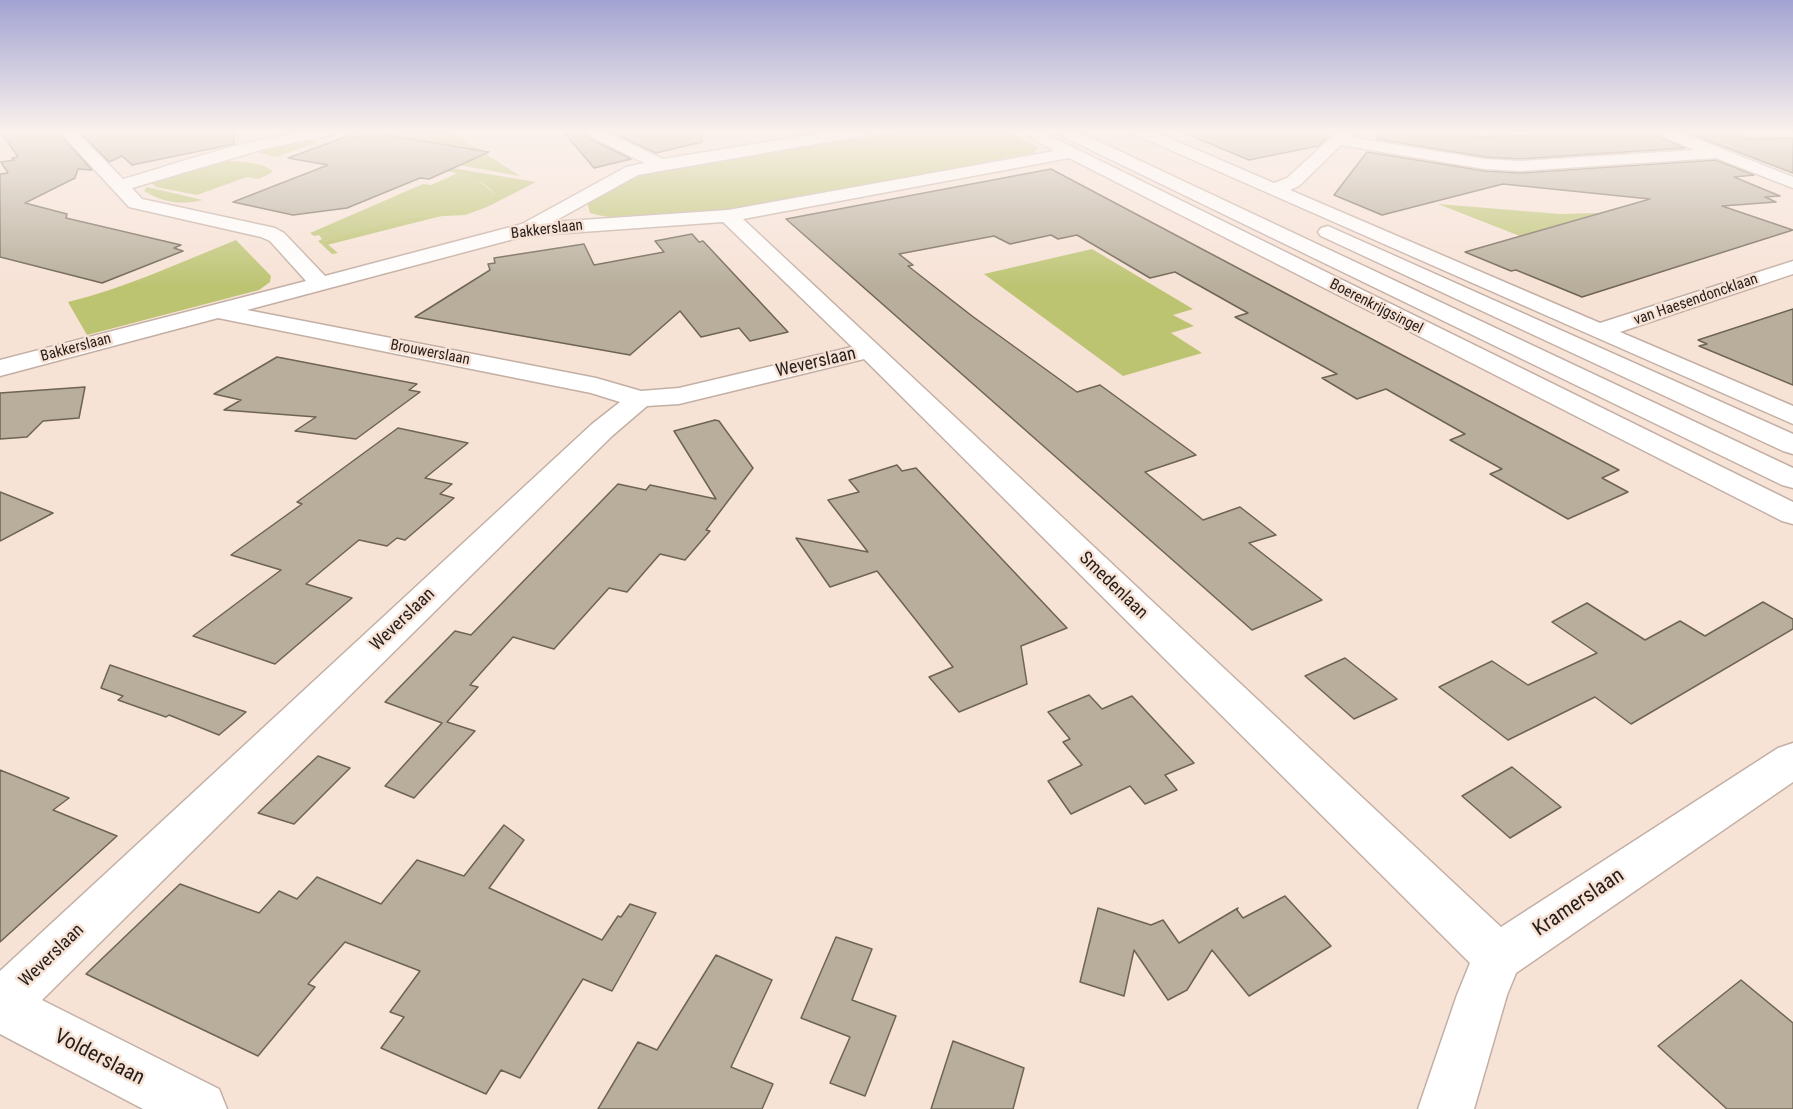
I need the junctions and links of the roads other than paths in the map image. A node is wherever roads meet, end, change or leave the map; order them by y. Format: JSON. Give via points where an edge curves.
{"nodes":[{"id":1,"x":117,"y":183,"type":"edge"},
{"id":2,"x":131,"y":183,"type":"edge"},
{"id":3,"x":610,"y":183,"type":"edge"},
{"id":4,"x":880,"y":183,"type":"edge"},
{"id":5,"x":1146,"y":183,"type":"edge"},
{"id":6,"x":1155,"y":183,"type":"edge"},
{"id":7,"x":1219,"y":183,"type":"edge"},
{"id":8,"x":1257,"y":183,"type":"edge"},
{"id":9,"x":1291,"y":183,"type":"edge"},
{"id":10,"x":120,"y":186,"type":"junction"},
{"id":11,"x":1273,"y":190,"type":"junction"},
{"id":12,"x":728,"y":216,"type":"junction"},
{"id":13,"x":524,"y":230,"type":"junction"},
{"id":14,"x":1793,"y":267,"type":"edge"},
{"id":15,"x":321,"y":284,"type":"junction"},
{"id":16,"x":219,"y":311,"type":"junction"},
{"id":17,"x":1599,"y":331,"type":"junction"},
{"id":18,"x":869,"y":350,"type":"junction"},
{"id":19,"x":0,"y":368,"type":"edge"},
{"id":20,"x":640,"y":399,"type":"junction"},
{"id":21,"x":1793,"y":416,"type":"edge"},
{"id":22,"x":1704,"y":437,"type":"junction"},
{"id":23,"x":1793,"y":445,"type":"edge"},
{"id":24,"x":1793,"y":479,"type":"edge"},
{"id":25,"x":1726,"y":481,"type":"junction"},
{"id":26,"x":1793,"y":514,"type":"edge"},
{"id":27,"x":1793,"y":760,"type":"edge"},
{"id":28,"x":1498,"y":957,"type":"junction"},
{"id":29,"x":0,"y":1006,"type":"edge"},
{"id":30,"x":199,"y":1109,"type":"edge"},
{"id":31,"x":1446,"y":1109,"type":"edge"}],
"edges":[{"from":1,"to":10,"type":"main road"},
{"from":2,"to":10,"type":"main road"},
{"from":3,"to":13,"type":"main road"},
{"from":4,"to":12,"type":"main road","name":"Bakkerslaan"},
{"from":5,"to":25,"type":"main road","name":"Boerenkrijgsingel"},
{"from":6,"to":22,"type":"main road","name":"Boerenkrijgsingel"},
{"from":7,"to":23,"type":"main road"},
{"from":8,"to":11,"type":"main road"},
{"from":9,"to":11,"type":"main road"},
{"from":10,"to":15,"type":"main road","via":[[136,203],[277,237]]},
{"from":11,"to":17,"type":"main road"},
{"from":12,"to":13,"type":"main road","name":"Bakkerslaan"},
{"from":12,"to":18,"type":"main road","name":"Smedenlaan"},
{"from":13,"to":15,"type":"main road","name":"Bakkerslaan"},
{"from":14,"to":17,"type":"main road","name":"van Haesendoncklaan"},
{"from":15,"to":16,"type":"main road","name":"Bakkerslaan"},
{"from":16,"to":19,"type":"main road","name":"Bakkerslaan"},
{"from":16,"to":20,"type":"main road","name":"Brouwerslaan","via":[[596,386]]},
{"from":17,"to":21,"type":"main road"},
{"from":18,"to":20,"type":"main road","name":"Weverslaan","via":[[680,396]]},
{"from":18,"to":28,"type":"main road","name":"Smedenlaan"},
{"from":20,"to":29,"type":"main road","name":"Weverslaan","via":[[602,430]]},
{"from":22,"to":24,"type":"main road","name":"Boerenkrijgsingel"},
{"from":22,"to":25,"type":"main road"},
{"from":25,"to":26,"type":"main road","name":"Boerenkrijgsingel"},
{"from":27,"to":28,"type":"main road","name":"Kramerslaan"},
{"from":28,"to":31,"type":"main road","via":[[1482,994]]},
{"from":29,"to":30,"type":"main road","name":"Volderslaan"}]}
